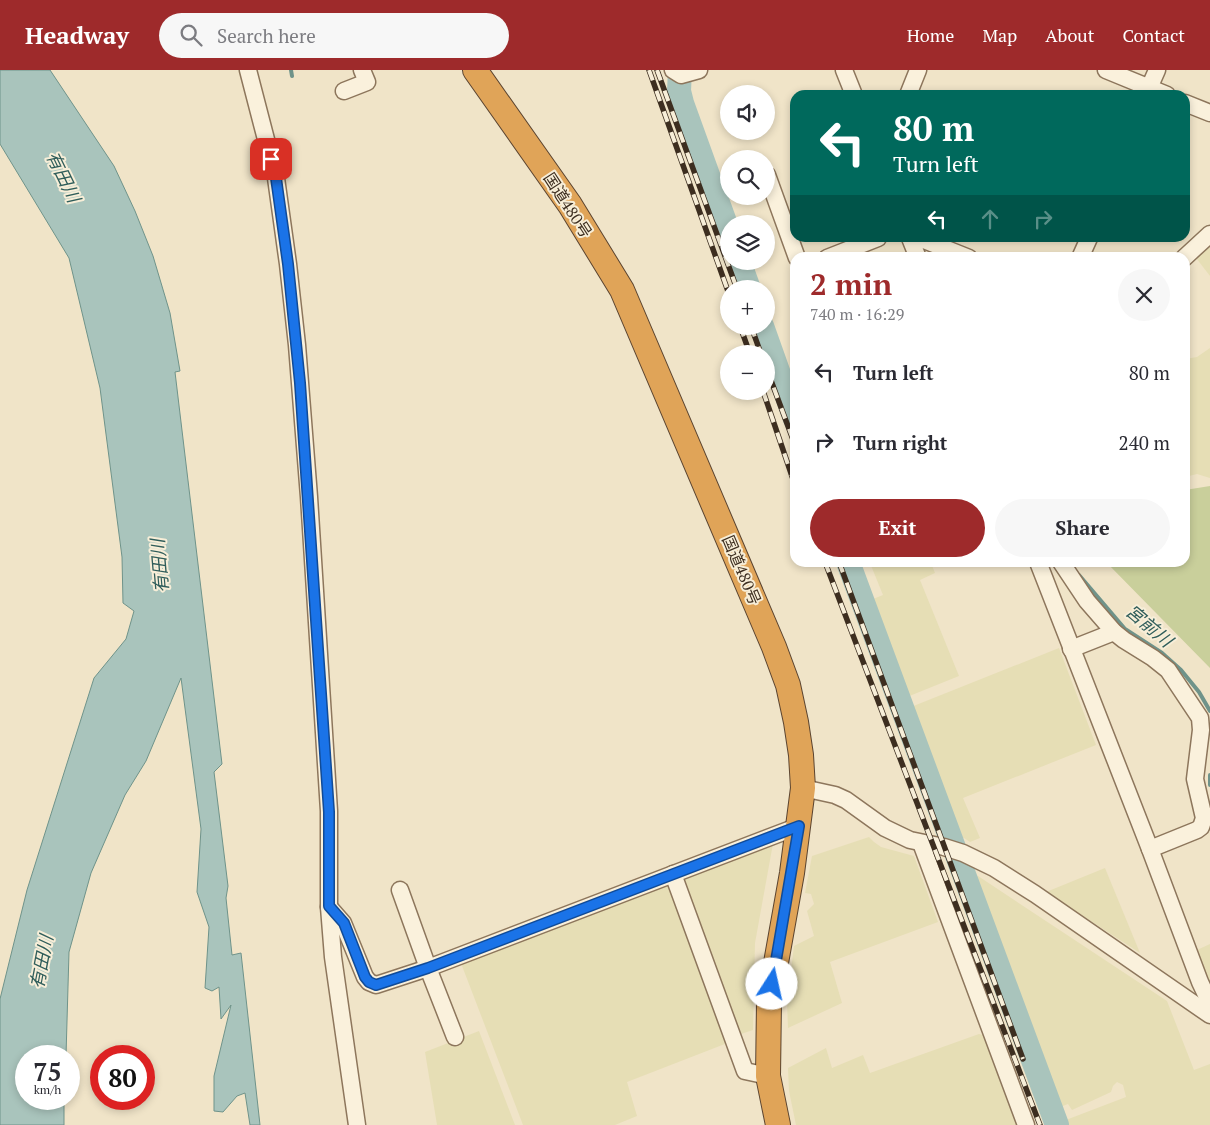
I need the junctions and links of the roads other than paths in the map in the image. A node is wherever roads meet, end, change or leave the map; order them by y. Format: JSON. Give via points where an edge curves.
{"nodes":[{"id":1,"x":248,"y":70,"type":"edge"},
{"id":2,"x":362,"y":70,"type":"edge"},
{"id":3,"x":475,"y":70,"type":"edge"},
{"id":4,"x":673,"y":70,"type":"edge"},
{"id":5,"x":699,"y":70,"type":"edge"},
{"id":6,"x":844,"y":70,"type":"edge"},
{"id":7,"x":918,"y":70,"type":"edge"},
{"id":8,"x":1106,"y":70,"type":"edge"},
{"id":9,"x":1157,"y":70,"type":"edge"},
{"id":10,"x":852,"y":90,"type":"edge"},
{"id":11,"x":910,"y":90,"type":"edge"},
{"id":12,"x":1146,"y":90,"type":"edge"},
{"id":13,"x":1148,"y":90,"type":"edge"},
{"id":14,"x":344,"y":91,"type":"dead end"},
{"id":15,"x":1190,"y":105,"type":"edge"},
{"id":16,"x":1210,"y":113,"type":"edge"},
{"id":17,"x":775,"y":197,"type":"edge"},
{"id":18,"x":1210,"y":234,"type":"edge"},
{"id":19,"x":790,"y":239,"type":"edge"},
{"id":20,"x":868,"y":242,"type":"edge"},
{"id":21,"x":928,"y":242,"type":"edge"},
{"id":22,"x":842,"y":252,"type":"edge"},
{"id":23,"x":954,"y":252,"type":"edge"},
{"id":24,"x":1190,"y":252,"type":"edge"},
{"id":25,"x":1040,"y":567,"type":"edge"},
{"id":26,"x":1064,"y":567,"type":"edge"},
{"id":27,"x":1114,"y":632,"type":"junction"},
{"id":28,"x":1071,"y":649,"type":"junction"},
{"id":29,"x":804,"y":788,"type":"junction"},
{"id":30,"x":799,"y":826,"type":"junction"},
{"id":31,"x":921,"y":843,"type":"junction"},
{"id":32,"x":1150,"y":849,"type":"junction"},
{"id":33,"x":673,"y":874,"type":"junction"},
{"id":34,"x":400,"y":890,"type":"dead end"},
{"id":35,"x":329,"y":906,"type":"junction"},
{"id":36,"x":428,"y":968,"type":"junction"},
{"id":37,"x":1210,"y":1003,"type":"edge"},
{"id":38,"x":1210,"y":1015,"type":"edge"},
{"id":39,"x":455,"y":1037,"type":"dead end"},
{"id":40,"x":768,"y":1076,"type":"junction"},
{"id":41,"x":357,"y":1125,"type":"edge"},
{"id":42,"x":778,"y":1125,"type":"edge"},
{"id":43,"x":1026,"y":1125,"type":"edge"}],
"edges":[{"from":1,"to":35,"type":"street","via":[[276,178],[297,346],[329,812]]},
{"from":2,"to":14,"type":"street","via":[[367,82]]},
{"from":3,"to":29,"type":"highway","name":"国道480号","via":[[570,205],[622,290],[788,685]]},
{"from":4,"to":5,"type":"street","via":[[681,76]]},
{"from":6,"to":10,"type":"street"},
{"from":7,"to":11,"type":"street"},
{"from":8,"to":12,"type":"street"},
{"from":9,"to":13,"type":"street"},
{"from":15,"to":16,"type":"street"},
{"from":17,"to":19,"type":"street"},
{"from":18,"to":24,"type":"street"},
{"from":20,"to":22,"type":"street"},
{"from":21,"to":23,"type":"street"},
{"from":25,"to":28,"type":"street"},
{"from":26,"to":27,"type":"street"},
{"from":27,"to":28,"type":"street"},
{"from":27,"to":32,"type":"street","via":[[1168,670],[1201,723],[1195,779],[1203,822],[1198,830]]},
{"from":28,"to":32,"type":"street"},
{"from":29,"to":30,"type":"highway","name":"国道480号"},
{"from":29,"to":31,"type":"street","via":[[835,795],[885,828]]},
{"from":30,"to":33,"type":"street"},
{"from":30,"to":40,"type":"highway","name":"国道480号","via":[[769,1002]]},
{"from":31,"to":38,"type":"street","via":[[963,854],[1008,876]]},
{"from":31,"to":43,"type":"street"},
{"from":32,"to":37,"type":"street"},
{"from":33,"to":36,"type":"street"},
{"from":33,"to":40,"type":"street","via":[[745,1071]]},
{"from":34,"to":36,"type":"street"},
{"from":35,"to":36,"type":"street","via":[[344,923],[369,982],[376,985]]},
{"from":35,"to":41,"type":"street","via":[[333,957]]},
{"from":36,"to":39,"type":"street"},
{"from":40,"to":42,"type":"highway","name":"国道480号"}]}
